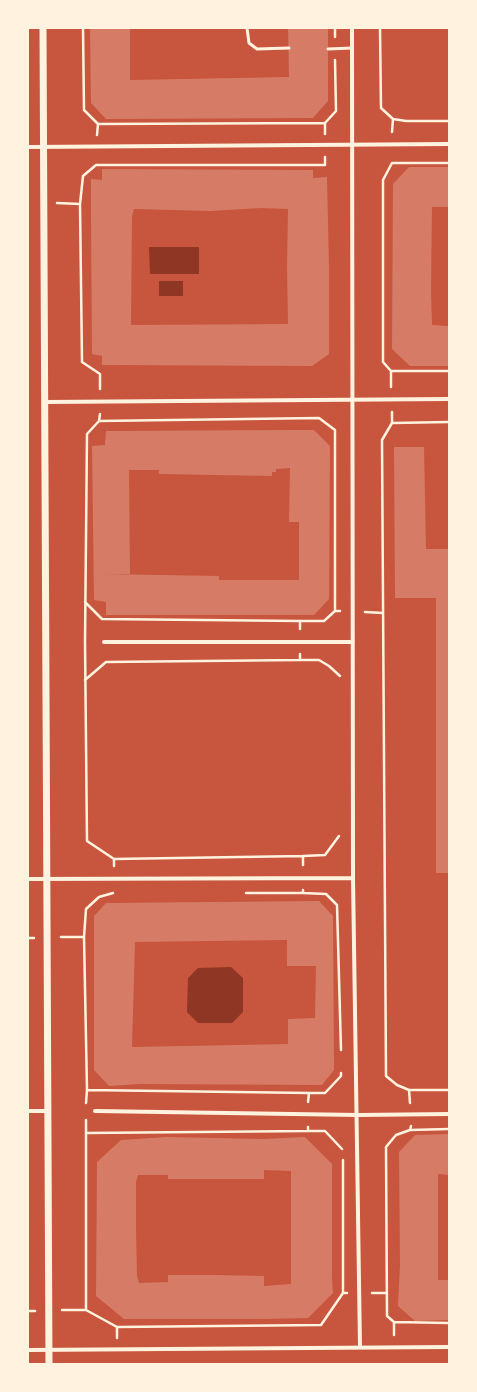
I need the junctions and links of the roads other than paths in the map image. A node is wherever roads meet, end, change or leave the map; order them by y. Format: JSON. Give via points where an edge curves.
{"nodes":[{"id":1,"x":43,"y":28,"type":"edge"},
{"id":2,"x":247,"y":28,"type":"edge"},
{"id":3,"x":352,"y":28,"type":"edge"},
{"id":4,"x":288,"y":48,"type":"dead end"},
{"id":5,"x":328,"y":48,"type":"dead end"},
{"id":6,"x":352,"y":48,"type":"junction"},
{"id":7,"x":449,"y":144,"type":"edge"},
{"id":8,"x":352,"y":145,"type":"junction"},
{"id":9,"x":28,"y":147,"type":"edge"},
{"id":10,"x":43,"y":147,"type":"junction"},
{"id":11,"x":449,"y":399,"type":"edge"},
{"id":12,"x":353,"y":400,"type":"junction"},
{"id":13,"x":45,"y":402,"type":"junction"},
{"id":14,"x":104,"y":642,"type":"dead end"},
{"id":15,"x":353,"y":642,"type":"junction"},
{"id":16,"x":353,"y":878,"type":"junction"},
{"id":17,"x":28,"y":879,"type":"edge"},
{"id":18,"x":47,"y":879,"type":"junction"},
{"id":19,"x":28,"y":1111,"type":"edge"},
{"id":20,"x":48,"y":1111,"type":"junction"},
{"id":21,"x":94,"y":1111,"type":"dead end"},
{"id":22,"x":449,"y":1114,"type":"edge"},
{"id":23,"x":358,"y":1115,"type":"junction"},
{"id":24,"x":360,"y":1347,"type":"junction"},
{"id":25,"x":449,"y":1347,"type":"edge"},
{"id":26,"x":50,"y":1349,"type":"junction"},
{"id":27,"x":28,"y":1350,"type":"edge"},
{"id":28,"x":50,"y":1364,"type":"edge"}],
"edges":[{"from":1,"to":10,"type":"street"},
{"from":2,"to":4,"type":"lane","via":[[249,43],[256,49]]},
{"from":3,"to":6,"type":"street"},
{"from":5,"to":6,"type":"lane"},
{"from":6,"to":8,"type":"street"},
{"from":7,"to":8,"type":"street"},
{"from":8,"to":10,"type":"street"},
{"from":8,"to":12,"type":"street"},
{"from":9,"to":10,"type":"street"},
{"from":10,"to":13,"type":"street"},
{"from":11,"to":12,"type":"street"},
{"from":12,"to":13,"type":"street"},
{"from":12,"to":15,"type":"street"},
{"from":13,"to":18,"type":"street"},
{"from":14,"to":15,"type":"street"},
{"from":15,"to":16,"type":"street"},
{"from":16,"to":18,"type":"street"},
{"from":16,"to":23,"type":"street"},
{"from":17,"to":18,"type":"street"},
{"from":18,"to":20,"type":"street"},
{"from":19,"to":20,"type":"street"},
{"from":20,"to":26,"type":"street"},
{"from":21,"to":23,"type":"street"},
{"from":22,"to":23,"type":"street"},
{"from":23,"to":24,"type":"street"},
{"from":24,"to":25,"type":"street"},
{"from":24,"to":26,"type":"street"},
{"from":26,"to":27,"type":"street"},
{"from":26,"to":28,"type":"street"}]}
